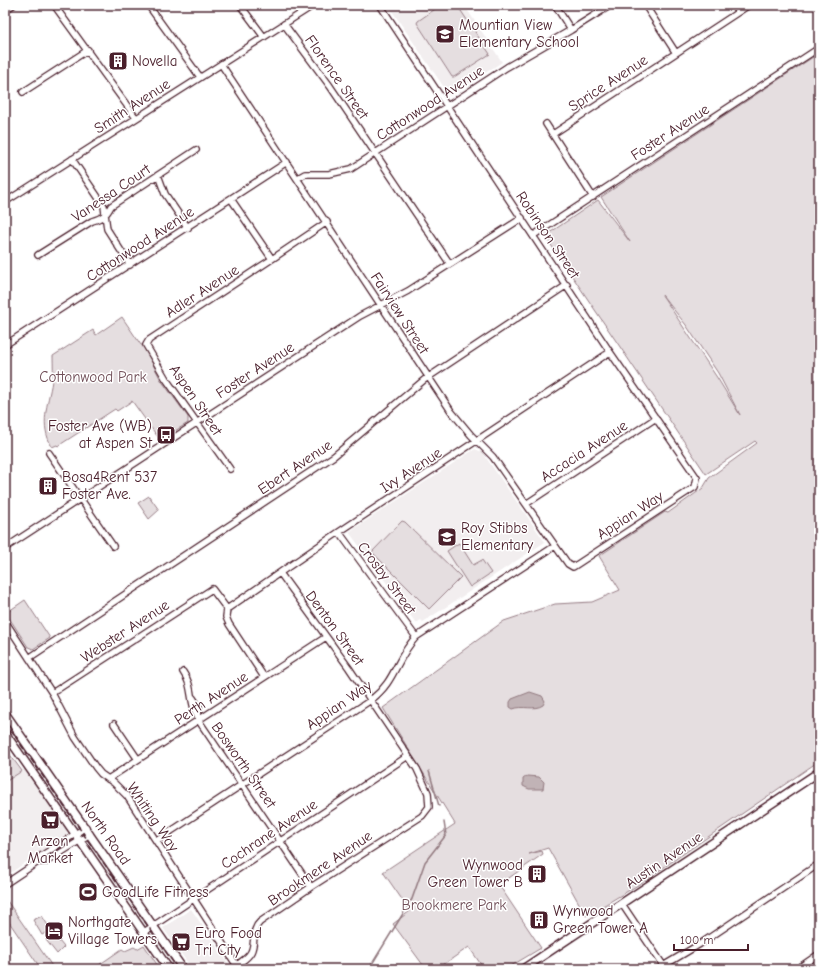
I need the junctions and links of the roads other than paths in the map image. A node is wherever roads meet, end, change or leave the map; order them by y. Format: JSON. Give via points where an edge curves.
{"nodes":[{"id":1,"x":12,"y":5,"type":"edge"},
{"id":2,"x":54,"y":5,"type":"edge"},
{"id":3,"x":148,"y":5,"type":"edge"},
{"id":4,"x":240,"y":5,"type":"edge"},
{"id":5,"x":314,"y":5,"type":"edge"},
{"id":6,"x":380,"y":5,"type":"edge"},
{"id":7,"x":555,"y":5,"type":"edge"},
{"id":8,"x":611,"y":5,"type":"edge"},
{"id":9,"x":645,"y":5,"type":"edge"},
{"id":10,"x":749,"y":5,"type":"edge"},
{"id":11,"x":5,"y":10,"type":"edge"},
{"id":12,"x":284,"y":24,"type":"junction"},
{"id":13,"x":571,"y":30,"type":"junction"},
{"id":14,"x":264,"y":37,"type":"junction"},
{"id":15,"x":819,"y":48,"type":"edge"},
{"id":16,"x":88,"y":50,"type":"junction"},
{"id":17,"x":676,"y":53,"type":"junction"},
{"id":18,"x":221,"y":64,"type":"junction"},
{"id":19,"x":200,"y":77,"type":"junction"},
{"id":20,"x":23,"y":92,"type":"dead end"},
{"id":21,"x":447,"y":106,"type":"junction"},
{"id":22,"x":136,"y":118,"type":"junction"},
{"id":23,"x":546,"y":124,"type":"dead end"},
{"id":24,"x":553,"y":134,"type":"junction"},
{"id":25,"x":196,"y":150,"type":"dead end"},
{"id":26,"x":375,"y":153,"type":"junction"},
{"id":27,"x":72,"y":159,"type":"junction"},
{"id":28,"x":287,"y":162,"type":"junction"},
{"id":29,"x":158,"y":175,"type":"junction"},
{"id":30,"x":298,"y":178,"type":"junction"},
{"id":31,"x":593,"y":196,"type":"junction"},
{"id":32,"x":232,"y":200,"type":"junction"},
{"id":33,"x":5,"y":202,"type":"edge"},
{"id":34,"x":105,"y":215,"type":"junction"},
{"id":35,"x":522,"y":218,"type":"junction"},
{"id":36,"x":327,"y":222,"type":"junction"},
{"id":37,"x":188,"y":228,"type":"junction"},
{"id":38,"x":534,"y":235,"type":"junction"},
{"id":39,"x":38,"y":255,"type":"dead end"},
{"id":40,"x":272,"y":259,"type":"junction"},
{"id":41,"x":450,"y":264,"type":"junction"},
{"id":42,"x":130,"y":265,"type":"junction"},
{"id":43,"x":567,"y":285,"type":"junction"},
{"id":44,"x":380,"y":305,"type":"junction"},
{"id":45,"x":147,"y":343,"type":"joint"},
{"id":46,"x":5,"y":345,"type":"edge"},
{"id":47,"x":610,"y":352,"type":"junction"},
{"id":48,"x":428,"y":378,"type":"junction"},
{"id":49,"x":656,"y":418,"type":"junction"},
{"id":50,"x":196,"y":423,"type":"junction"},
{"id":51,"x":477,"y":441,"type":"junction"},
{"id":52,"x":49,"y":453,"type":"dead end"},
{"id":53,"x":230,"y":469,"type":"dead end"},
{"id":54,"x":697,"y":478,"type":"joint"},
{"id":55,"x":81,"y":499,"type":"junction"},
{"id":56,"x":526,"y":504,"type":"junction"},
{"id":57,"x":339,"y":532,"type":"junction"},
{"id":58,"x":113,"y":546,"type":"dead end"},
{"id":59,"x":555,"y":546,"type":"junction"},
{"id":60,"x":5,"y":548,"type":"edge"},
{"id":61,"x":571,"y":566,"type":"joint"},
{"id":62,"x":280,"y":573,"type":"junction"},
{"id":63,"x":227,"y":609,"type":"junction"},
{"id":64,"x":5,"y":621,"type":"edge"},
{"id":65,"x":326,"y":637,"type":"junction"},
{"id":66,"x":416,"y":637,"type":"junction"},
{"id":67,"x":29,"y":658,"type":"junction"},
{"id":68,"x":183,"y":672,"type":"dead end"},
{"id":69,"x":264,"y":678,"type":"junction"},
{"id":70,"x":52,"y":693,"type":"junction"},
{"id":71,"x":371,"y":700,"type":"junction"},
{"id":72,"x":5,"y":713,"type":"edge"},
{"id":73,"x":198,"y":718,"type":"junction"},
{"id":74,"x":114,"y":724,"type":"dead end"},
{"id":75,"x":5,"y":733,"type":"edge"},
{"id":76,"x":408,"y":756,"type":"junction"},
{"id":77,"x":138,"y":758,"type":"junction"},
{"id":78,"x":819,"y":772,"type":"edge"},
{"id":79,"x":108,"y":779,"type":"junction"},
{"id":80,"x":242,"y":784,"type":"junction"},
{"id":81,"x":430,"y":801,"type":"joint"},
{"id":82,"x":86,"y":827,"type":"junction"},
{"id":83,"x":75,"y":834,"type":"junction"},
{"id":84,"x":90,"y":834,"type":"junction"},
{"id":85,"x":80,"y":840,"type":"junction"},
{"id":86,"x":281,"y":840,"type":"junction"},
{"id":87,"x":156,"y":841,"type":"junction"},
{"id":88,"x":38,"y":862,"type":"junction"},
{"id":89,"x":819,"y":864,"type":"edge"},
{"id":90,"x":5,"y":884,"type":"edge"},
{"id":91,"x":311,"y":887,"type":"junction"},
{"id":92,"x":193,"y":899,"type":"junction"},
{"id":93,"x":622,"y":904,"type":"junction"},
{"id":94,"x":154,"y":925,"type":"junction"},
{"id":95,"x":144,"y":932,"type":"junction"},
{"id":96,"x":819,"y":954,"type":"edge"},
{"id":97,"x":238,"y":967,"type":"edge"},
{"id":98,"x":665,"y":967,"type":"edge"},
{"id":99,"x":169,"y":969,"type":"edge"},
{"id":100,"x":183,"y":969,"type":"edge"},
{"id":101,"x":523,"y":969,"type":"edge"},
{"id":102,"x":658,"y":969,"type":"edge"},
{"id":103,"x":797,"y":969,"type":"edge"}],
"edges":[{"from":1,"to":11,"type":"street"},
{"from":2,"to":16,"type":"street"},
{"from":3,"to":19,"type":"street"},
{"from":4,"to":14,"type":"street"},
{"from":5,"to":12,"type":"street","name":"Smith Avenue"},
{"from":6,"to":21,"type":"street","name":"Robinson Street"},
{"from":7,"to":13,"type":"street"},
{"from":8,"to":13,"type":"street","name":"Cottonwood Avenue"},
{"from":9,"to":17,"type":"street"},
{"from":10,"to":17,"type":"street","name":"Sprice Avenue"},
{"from":12,"to":14,"type":"street","name":"Smith Avenue"},
{"from":12,"to":26,"type":"street","name":"Florence Street"},
{"from":13,"to":21,"type":"street","name":"Cottonwood Avenue"},
{"from":14,"to":18,"type":"street","name":"Smith Avenue"},
{"from":15,"to":31,"type":"street","name":"Foster Avenue"},
{"from":16,"to":20,"type":"street"},
{"from":16,"to":22,"type":"street"},
{"from":17,"to":24,"type":"street","name":"Sprice Avenue"},
{"from":18,"to":19,"type":"street","name":"Smith Avenue"},
{"from":18,"to":28,"type":"street","name":"Fairview Street"},
{"from":19,"to":22,"type":"street","name":"Smith Avenue"},
{"from":21,"to":26,"type":"street","name":"Cottonwood Avenue"},
{"from":21,"to":35,"type":"street","name":"Robinson Street"},
{"from":22,"to":27,"type":"street","name":"Smith Avenue"},
{"from":23,"to":24,"type":"street"},
{"from":24,"to":31,"type":"street"},
{"from":25,"to":29,"type":"street","name":"Vanessa Court"},
{"from":26,"to":30,"type":"street","name":"Cottonwood Avenue","via":[[340,173],[309,173]]},
{"from":26,"to":41,"type":"street","name":"Florence Street"},
{"from":27,"to":33,"type":"street","name":"Smith Avenue"},
{"from":27,"to":34,"type":"street","via":[[104,206]]},
{"from":28,"to":30,"type":"street","name":"Fairview Street"},
{"from":28,"to":32,"type":"street","name":"Cottonwood Avenue"},
{"from":29,"to":34,"type":"street","name":"Vanessa Court","via":[[111,206]]},
{"from":29,"to":37,"type":"street","via":[[165,194]]},
{"from":30,"to":36,"type":"street","name":"Fairview Street"},
{"from":31,"to":38,"type":"street","name":"Foster Avenue"},
{"from":32,"to":37,"type":"street","name":"Cottonwood Avenue"},
{"from":32,"to":40,"type":"street"},
{"from":34,"to":39,"type":"street","name":"Vanessa Court"},
{"from":34,"to":42,"type":"street","via":[[107,229]]},
{"from":35,"to":38,"type":"street","name":"Robinson Street"},
{"from":35,"to":41,"type":"street","name":"Foster Avenue"},
{"from":36,"to":40,"type":"street","name":"Adler Avenue"},
{"from":36,"to":44,"type":"street","name":"Fairview Street"},
{"from":37,"to":42,"type":"street","name":"Cottonwood Avenue"},
{"from":38,"to":43,"type":"street","name":"Robinson Street"},
{"from":40,"to":45,"type":"street","name":"Adler Avenue"},
{"from":41,"to":44,"type":"street","name":"Foster Avenue","via":[[408,291]]},
{"from":42,"to":46,"type":"street","name":"Cottonwood Avenue"},
{"from":43,"to":47,"type":"street","name":"Robinson Street"},
{"from":43,"to":48,"type":"street","name":"Ebert Avenue"},
{"from":44,"to":48,"type":"street","name":"Fairview Street"},
{"from":44,"to":50,"type":"street","name":"Foster Avenue"},
{"from":45,"to":50,"type":"street","name":"Aspen Street","via":[[147,348]]},
{"from":47,"to":49,"type":"street","name":"Robinson Street"},
{"from":47,"to":51,"type":"street","name":"Ivy Avenue"},
{"from":48,"to":51,"type":"street","name":"Fairview Street"},
{"from":48,"to":67,"type":"street","name":"Ebert Avenue","via":[[334,456]]},
{"from":49,"to":54,"type":"street","name":"Robinson Street"},
{"from":49,"to":56,"type":"street","name":"Accacia Avenue"},
{"from":50,"to":53,"type":"street","name":"Aspen Street"},
{"from":50,"to":55,"type":"street","name":"Foster Avenue"},
{"from":51,"to":56,"type":"street","name":"Fairview Street","via":[[493,457]]},
{"from":51,"to":57,"type":"street","name":"Ivy Avenue"},
{"from":52,"to":55,"type":"street"},
{"from":54,"to":61,"type":"street","name":"Appian Way","via":[[695,487],[575,566]]},
{"from":55,"to":58,"type":"street"},
{"from":55,"to":60,"type":"street","name":"Foster Avenue"},
{"from":56,"to":59,"type":"street","name":"Fairview Street"},
{"from":57,"to":62,"type":"street","name":"Ivy Avenue"},
{"from":57,"to":66,"type":"street","name":"Crosby Street"},
{"from":59,"to":61,"type":"street","name":"Fairview Street"},
{"from":59,"to":66,"type":"street","name":"Appian Way"},
{"from":62,"to":63,"type":"street","name":"Ivy Avenue"},
{"from":62,"to":65,"type":"street","name":"Denton Street"},
{"from":63,"to":69,"type":"street","via":[[226,617],[229,624]]},
{"from":63,"to":70,"type":"street","name":"Webster Avenue","via":[[212,589]]},
{"from":64,"to":67,"type":"street","name":"Whiting Way"},
{"from":65,"to":69,"type":"street","name":"Perth Avenue"},
{"from":65,"to":71,"type":"street","name":"Denton Street"},
{"from":66,"to":71,"type":"street","name":"Appian Way","via":[[404,651],[388,685]]},
{"from":67,"to":70,"type":"street","name":"Whiting Way"},
{"from":68,"to":73,"type":"street","name":"Bosworth Street","via":[[199,707]]},
{"from":69,"to":73,"type":"street","name":"Perth Avenue"},
{"from":70,"to":79,"type":"street","name":"Whiting Way","via":[[82,748],[101,774]]},
{"from":71,"to":76,"type":"street","name":"Denton Street"},
{"from":71,"to":80,"type":"street","name":"Appian Way"},
{"from":72,"to":82,"type":"main road","name":"North Road"},
{"from":73,"to":77,"type":"street","name":"Perth Avenue"},
{"from":73,"to":80,"type":"street","name":"Bosworth Street"},
{"from":74,"to":77,"type":"street"},
{"from":75,"to":83,"type":"main road","name":"North Road"},
{"from":76,"to":81,"type":"street","name":"Denton Street","via":[[424,783]]},
{"from":76,"to":86,"type":"street","name":"Cochrane Avenue"},
{"from":77,"to":79,"type":"street","name":"Perth Avenue"},
{"from":78,"to":93,"type":"main road","name":"Austin Avenue"},
{"from":79,"to":87,"type":"street","name":"Whiting Way","via":[[127,796]]},
{"from":80,"to":86,"type":"street","name":"Bosworth Street"},
{"from":80,"to":87,"type":"street","name":"Appian Way"},
{"from":81,"to":91,"type":"street","name":"Brookmere Avenue","via":[[427,811],[422,816]]},
{"from":82,"to":83,"type":"street"},
{"from":82,"to":84,"type":"main road","name":"North Road"},
{"from":83,"to":85,"type":"main road","name":"North Road"},
{"from":83,"to":88,"type":"street","via":[[41,856]]},
{"from":84,"to":85,"type":"street"},
{"from":84,"to":94,"type":"main road","name":"North Road"},
{"from":85,"to":88,"type":"street","via":[[46,862]]},
{"from":85,"to":95,"type":"main road","name":"North Road"},
{"from":86,"to":91,"type":"street","name":"Bosworth Street"},
{"from":86,"to":92,"type":"street","name":"Cochrane Avenue"},
{"from":87,"to":92,"type":"street","name":"Whiting Way"},
{"from":88,"to":90,"type":"street"},
{"from":89,"to":98,"type":"street"},
{"from":91,"to":97,"type":"street","name":"Brookmere Avenue","via":[[258,924],[252,951]]},
{"from":92,"to":94,"type":"street","name":"Cochrane Avenue"},
{"from":92,"to":97,"type":"street","name":"Whiting Way"},
{"from":93,"to":98,"type":"street"},
{"from":93,"to":101,"type":"main road","name":"Austin Avenue"},
{"from":94,"to":95,"type":"street","name":"Cochrane Avenue"},
{"from":94,"to":100,"type":"main road","name":"North Road"},
{"from":95,"to":99,"type":"main road","name":"North Road"},
{"from":96,"to":103,"type":"street"},
{"from":98,"to":102,"type":"street"}]}
